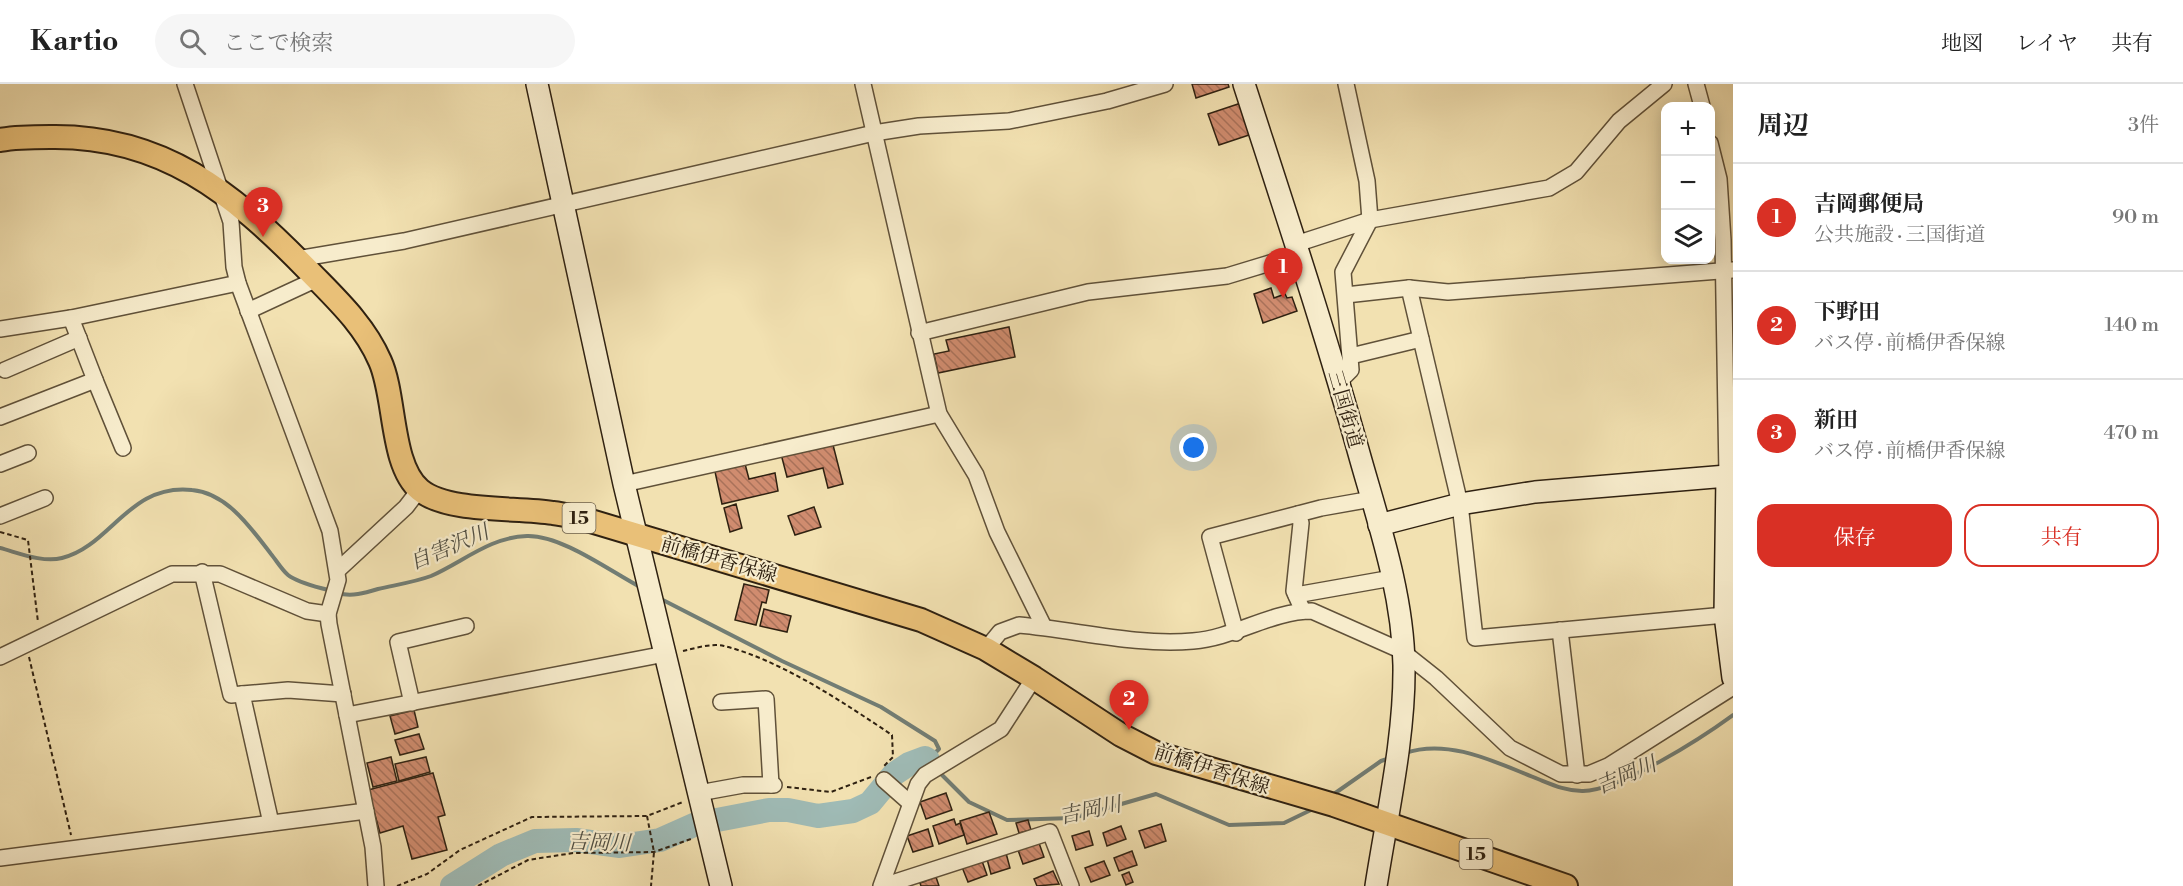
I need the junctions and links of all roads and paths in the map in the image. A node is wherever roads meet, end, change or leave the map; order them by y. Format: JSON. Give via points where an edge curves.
{"nodes":[{"id":1,"x":185,"y":84,"type":"edge"},
{"id":2,"x":537,"y":84,"type":"edge"},
{"id":3,"x":863,"y":84,"type":"edge"},
{"id":4,"x":1165,"y":84,"type":"edge"},
{"id":5,"x":1244,"y":84,"type":"edge"},
{"id":6,"x":1346,"y":84,"type":"edge"},
{"id":7,"x":1664,"y":84,"type":"edge"},
{"id":8,"x":1696,"y":84,"type":"edge"},
{"id":9,"x":1701,"y":102,"type":"edge"},
{"id":10,"x":874,"y":134,"type":"junction"},
{"id":11,"x":0,"y":140,"type":"edge"},
{"id":12,"x":1715,"y":154,"type":"edge"},
{"id":13,"x":1726,"y":177,"type":"edge"},
{"id":14,"x":224,"y":195,"type":"junction"},
{"id":15,"x":564,"y":204,"type":"junction"},
{"id":16,"x":1370,"y":220,"type":"junction"},
{"id":17,"x":1298,"y":249,"type":"junction"},
{"id":18,"x":297,"y":259,"type":"junction"},
{"id":19,"x":1729,"y":271,"type":"edge"},
{"id":20,"x":317,"y":279,"type":"junction"},
{"id":21,"x":237,"y":283,"type":"junction"},
{"id":22,"x":1410,"y":288,"type":"junction"},
{"id":23,"x":1346,"y":295,"type":"junction"},
{"id":24,"x":248,"y":311,"type":"junction"},
{"id":25,"x":71,"y":318,"type":"junction"},
{"id":26,"x":0,"y":329,"type":"edge"},
{"id":27,"x":919,"y":333,"type":"junction"},
{"id":28,"x":80,"y":338,"type":"junction"},
{"id":29,"x":1421,"y":339,"type":"junction"},
{"id":30,"x":1351,"y":356,"type":"junction"},
{"id":31,"x":5,"y":370,"type":"dead end"},
{"id":32,"x":95,"y":380,"type":"junction"},
{"id":33,"x":1339,"y":382,"type":"junction"},
{"id":34,"x":939,"y":414,"type":"junction"},
{"id":35,"x":0,"y":417,"type":"edge"},
{"id":36,"x":123,"y":448,"type":"dead end"},
{"id":37,"x":28,"y":453,"type":"dead end"},
{"id":38,"x":0,"y":464,"type":"edge"},
{"id":39,"x":1730,"y":476,"type":"edge"},
{"id":40,"x":624,"y":484,"type":"junction"},
{"id":41,"x":419,"y":490,"type":"junction"},
{"id":42,"x":45,"y":498,"type":"dead end"},
{"id":43,"x":1372,"y":499,"type":"junction"},
{"id":44,"x":1460,"y":504,"type":"junction"},
{"id":45,"x":1298,"y":514,"type":"junction"},
{"id":46,"x":0,"y":516,"type":"edge"},
{"id":47,"x":1378,"y":525,"type":"junction"},
{"id":48,"x":0,"y":532,"type":"edge"},
{"id":49,"x":638,"y":536,"type":"junction"},
{"id":50,"x":202,"y":572,"type":"junction"},
{"id":51,"x":338,"y":575,"type":"junction"},
{"id":52,"x":1392,"y":578,"type":"junction"},
{"id":53,"x":1296,"y":595,"type":"junction"},
{"id":54,"x":329,"y":610,"type":"junction"},
{"id":55,"x":1303,"y":611,"type":"junction"},
{"id":56,"x":1725,"y":615,"type":"junction"},
{"id":57,"x":466,"y":626,"type":"dead end"},
{"id":58,"x":1044,"y":627,"type":"junction"},
{"id":59,"x":1560,"y":630,"type":"junction"},
{"id":60,"x":1236,"y":633,"type":"junction"},
{"id":61,"x":40,"y":637,"type":"junction"},
{"id":62,"x":26,"y":646,"type":"junction"},
{"id":63,"x":986,"y":649,"type":"junction"},
{"id":64,"x":1402,"y":651,"type":"junction"},
{"id":65,"x":665,"y":654,"type":"junction"},
{"id":66,"x":0,"y":657,"type":"edge"},
{"id":67,"x":1034,"y":678,"type":"junction"},
{"id":68,"x":1733,"y":678,"type":"edge"},
{"id":69,"x":1733,"y":687,"type":"edge"},
{"id":70,"x":242,"y":694,"type":"junction"},
{"id":71,"x":343,"y":694,"type":"junction"},
{"id":72,"x":721,"y":702,"type":"dead end"},
{"id":73,"x":412,"y":703,"type":"junction"},
{"id":74,"x":347,"y":715,"type":"junction"},
{"id":75,"x":1576,"y":775,"type":"junction"},
{"id":76,"x":885,"y":782,"type":"junction"},
{"id":77,"x":772,"y":785,"type":"junction"},
{"id":78,"x":700,"y":799,"type":"junction"},
{"id":79,"x":910,"y":803,"type":"junction"},
{"id":80,"x":366,"y":811,"type":"junction"},
{"id":81,"x":647,"y":816,"type":"junction"},
{"id":82,"x":1386,"y":822,"type":"junction"},
{"id":83,"x":271,"y":823,"type":"junction"},
{"id":84,"x":708,"y":830,"type":"junction"},
{"id":85,"x":74,"y":847,"type":"junction"},
{"id":86,"x":654,"y":852,"type":"junction"},
{"id":87,"x":0,"y":858,"type":"edge"},
{"id":88,"x":1537,"y":881,"type":"edge"},
{"id":89,"x":376,"y":886,"type":"edge"},
{"id":90,"x":397,"y":886,"type":"edge"},
{"id":91,"x":478,"y":886,"type":"edge"},
{"id":92,"x":651,"y":886,"type":"edge"},
{"id":93,"x":721,"y":886,"type":"edge"},
{"id":94,"x":882,"y":886,"type":"edge"},
{"id":95,"x":1071,"y":886,"type":"edge"},
{"id":96,"x":1376,"y":886,"type":"edge"},
{"id":97,"x":1566,"y":886,"type":"edge"}],
"edges":[{"from":1,"to":14,"type":"street"},
{"from":2,"to":15,"type":"street"},
{"from":3,"to":10,"type":"street"},
{"from":4,"to":10,"type":"street","via":[[1107,101],[1009,121],[919,126]]},
{"from":5,"to":17,"type":"street","name":"三国街道"},
{"from":6,"to":16,"type":"street","via":[[1368,181]]},
{"from":7,"to":16,"type":"street","via":[[1619,121],[1576,172],[1549,188]]},
{"from":8,"to":9,"type":"street"},
{"from":10,"to":15,"type":"street"},
{"from":10,"to":27,"type":"street"},
{"from":11,"to":14,"type":"main road","via":[[71,136],[127,144],[196,174]]},
{"from":12,"to":13,"type":"street"},
{"from":13,"to":19,"type":"street"},
{"from":14,"to":18,"type":"main road","via":[[249,212]]},
{"from":14,"to":21,"type":"street"},
{"from":15,"to":18,"type":"street","via":[[404,241]]},
{"from":15,"to":40,"type":"street"},
{"from":16,"to":17,"type":"street"},
{"from":16,"to":23,"type":"street","via":[[1343,272]]},
{"from":17,"to":27,"type":"street","via":[[1227,276],[1088,292]]},
{"from":17,"to":33,"type":"street","name":"三国街道"},
{"from":18,"to":20,"type":"main road"},
{"from":19,"to":22,"type":"street","via":[[1448,292]]},
{"from":19,"to":39,"type":"street"},
{"from":20,"to":24,"type":"street"},
{"from":20,"to":41,"type":"main road","via":[[361,326],[373,346],[386,379],[405,465]]},
{"from":21,"to":24,"type":"street"},
{"from":21,"to":25,"type":"street"},
{"from":22,"to":23,"type":"street"},
{"from":22,"to":29,"type":"street"},
{"from":23,"to":30,"type":"street"},
{"from":24,"to":51,"type":"street","via":[[323,509]]},
{"from":25,"to":26,"type":"street"},
{"from":25,"to":28,"type":"street"},
{"from":27,"to":34,"type":"street"},
{"from":28,"to":31,"type":"street"},
{"from":28,"to":32,"type":"street"},
{"from":29,"to":30,"type":"street"},
{"from":29,"to":44,"type":"street"},
{"from":30,"to":33,"type":"street","via":[[1351,370]]},
{"from":32,"to":35,"type":"street"},
{"from":32,"to":36,"type":"street"},
{"from":33,"to":43,"type":"street","name":"三国街道"},
{"from":34,"to":40,"type":"street"},
{"from":34,"to":58,"type":"street","via":[[976,476],[997,532]]},
{"from":37,"to":38,"type":"street"},
{"from":39,"to":44,"type":"street","via":[[1535,492]]},
{"from":39,"to":56,"type":"street"},
{"from":40,"to":49,"type":"street"},
{"from":41,"to":49,"type":"main road","name":"前橋伊香保線","number":"15","via":[[454,503],[553,513]]},
{"from":41,"to":51,"type":"street"},
{"from":42,"to":46,"type":"street"},
{"from":43,"to":45,"type":"street"},
{"from":43,"to":47,"type":"street","name":"三国街道"},
{"from":44,"to":47,"type":"street"},
{"from":44,"to":59,"type":"street","via":[[1475,638]]},
{"from":45,"to":53,"type":"street","via":[[1301,523]]},
{"from":45,"to":60,"type":"street","via":[[1210,537]]},
{"from":47,"to":52,"type":"street","name":"三国街道"},
{"from":48,"to":61,"type":"path","via":[[28,540]]},
{"from":49,"to":63,"type":"main road","name":"前橋伊香保線","number":"15","via":[[921,620]]},
{"from":49,"to":65,"type":"street"},
{"from":50,"to":54,"type":"street","via":[[220,574],[308,611]]},
{"from":50,"to":61,"type":"street","via":[[172,574]]},
{"from":50,"to":70,"type":"street","via":[[231,695]]},
{"from":51,"to":54,"type":"street"},
{"from":52,"to":53,"type":"street"},
{"from":52,"to":64,"type":"street","name":"三国街道"},
{"from":53,"to":55,"type":"street"},
{"from":54,"to":71,"type":"street"},
{"from":55,"to":60,"type":"street"},
{"from":55,"to":64,"type":"street","via":[[1332,618]]},
{"from":56,"to":59,"type":"street"},
{"from":56,"to":68,"type":"street"},
{"from":57,"to":73,"type":"street","via":[[398,642]]},
{"from":58,"to":60,"type":"street","via":[[1146,642],[1192,641]]},
{"from":58,"to":63,"type":"street","via":[[1008,627]]},
{"from":59,"to":75,"type":"street"},
{"from":61,"to":62,"type":"street"},
{"from":62,"to":66,"type":"street"},
{"from":62,"to":85,"type":"path"},
{"from":63,"to":67,"type":"main road","name":"前橋伊香保線","number":"15"},
{"from":64,"to":75,"type":"street","via":[[1510,748],[1561,774]]},
{"from":64,"to":82,"type":"street","name":"三国街道","via":[[1402,698]]},
{"from":65,"to":73,"type":"street"},
{"from":65,"to":76,"type":"path","via":[[723,645],[834,696],[892,735],[893,757]]},
{"from":65,"to":78,"type":"street"},
{"from":67,"to":79,"type":"street","via":[[1000,729],[925,775]]},
{"from":67,"to":82,"type":"main road","name":"前橋伊香保線","number":"15","via":[[1156,753]]},
{"from":69,"to":75,"type":"street","via":[[1608,766]]},
{"from":70,"to":71,"type":"street","via":[[288,690]]},
{"from":70,"to":83,"type":"street"},
{"from":71,"to":74,"type":"street"},
{"from":72,"to":77,"type":"street","via":[[765,699]]},
{"from":73,"to":74,"type":"street"},
{"from":74,"to":80,"type":"street"},
{"from":76,"to":77,"type":"path","via":[[831,792]]},
{"from":76,"to":79,"type":"street"},
{"from":77,"to":78,"type":"street","via":[[743,784]]},
{"from":78,"to":81,"type":"path"},
{"from":78,"to":84,"type":"street"},
{"from":79,"to":94,"type":"street"},
{"from":80,"to":83,"type":"street"},
{"from":80,"to":89,"type":"street"},
{"from":81,"to":86,"type":"path"},
{"from":81,"to":90,"type":"path","via":[[532,817],[478,840],[427,874]]},
{"from":82,"to":88,"type":"main road","name":"前橋伊香保線","number":"15"},
{"from":82,"to":96,"type":"street"},
{"from":83,"to":85,"type":"street"},
{"from":84,"to":86,"type":"path"},
{"from":84,"to":93,"type":"street"},
{"from":85,"to":87,"type":"street"},
{"from":86,"to":91,"type":"path","via":[[573,853],[528,860]]},
{"from":86,"to":92,"type":"path"},
{"from":88,"to":97,"type":"main road","name":"前橋伊香保線","number":"15"},
{"from":94,"to":95,"type":"street","via":[[1050,832]]}]}
